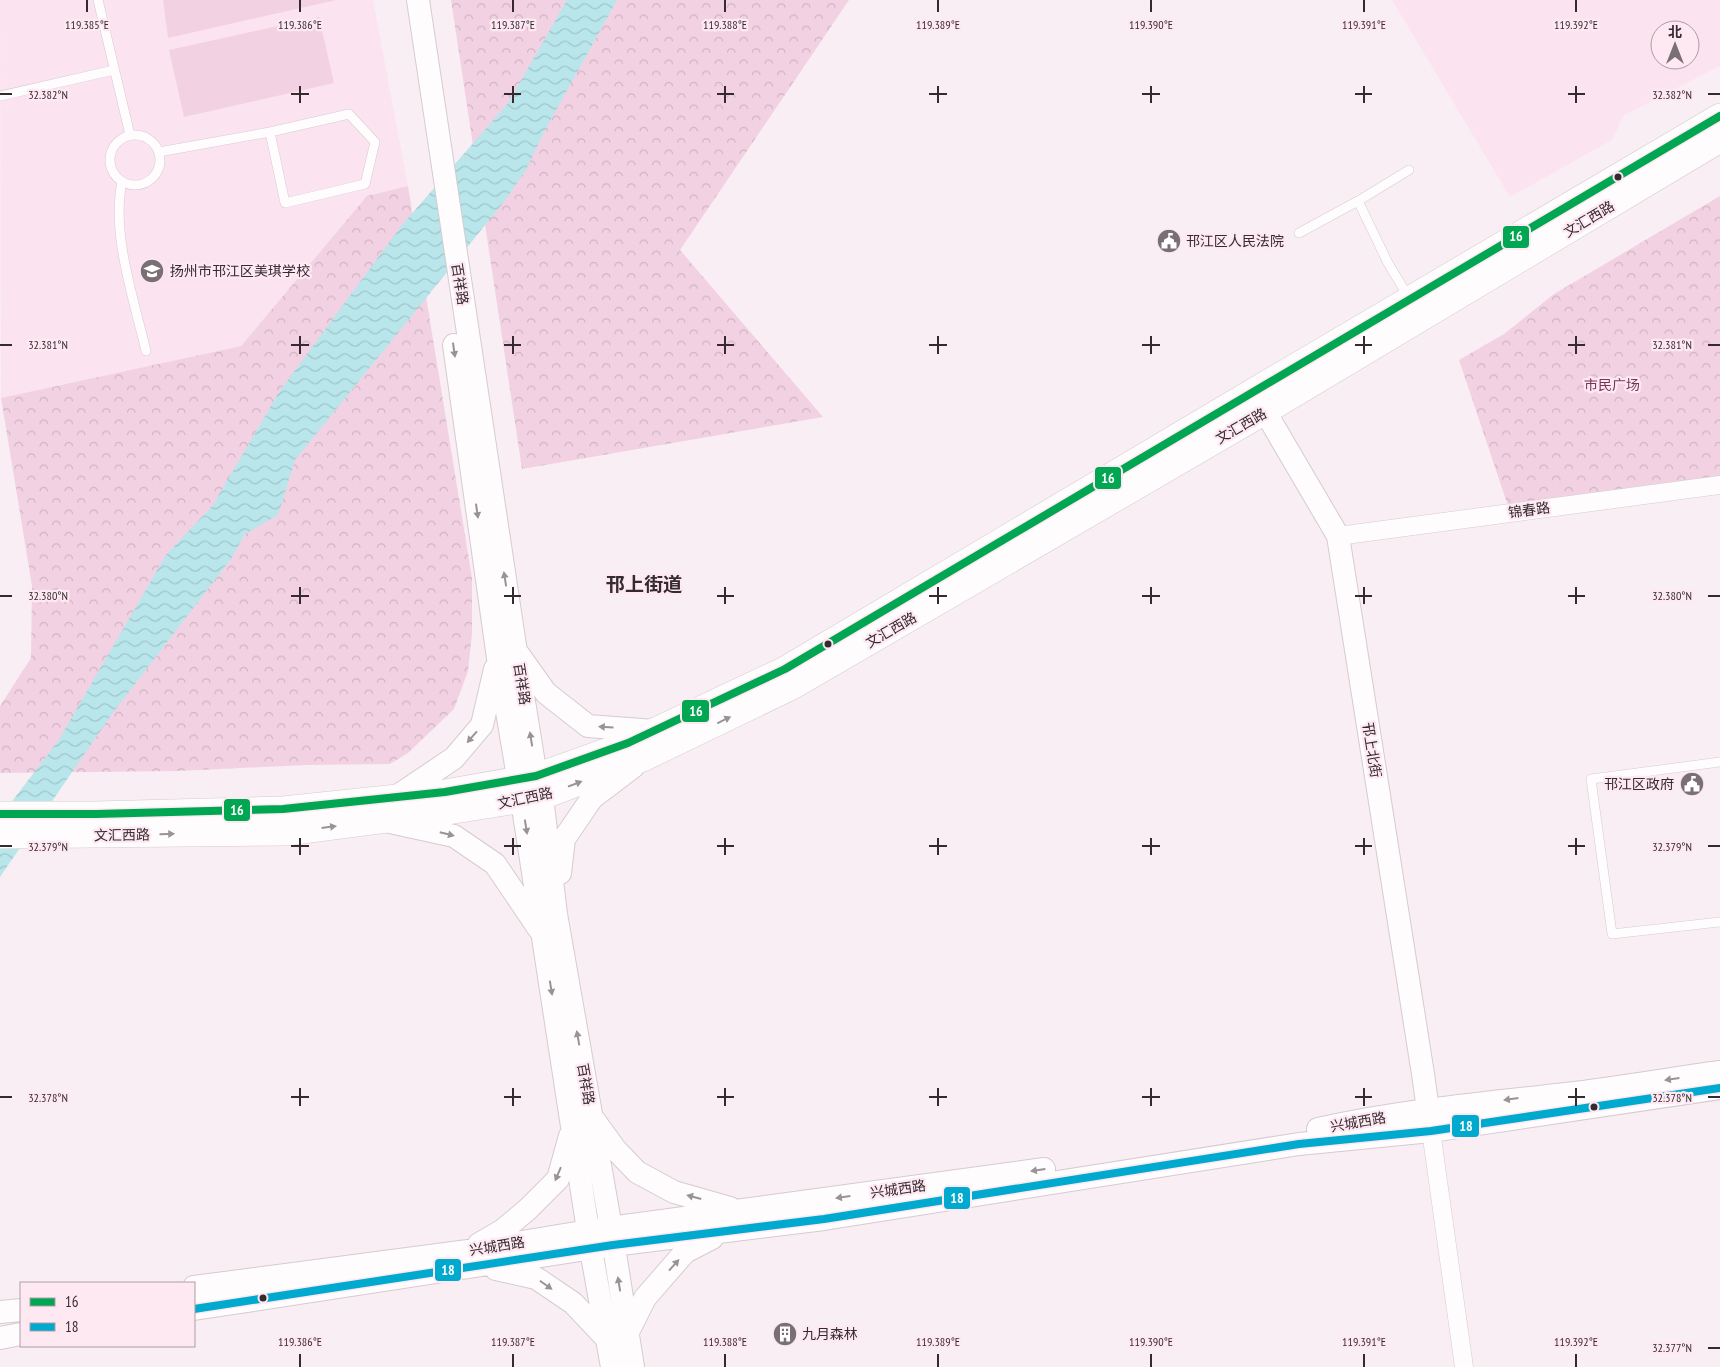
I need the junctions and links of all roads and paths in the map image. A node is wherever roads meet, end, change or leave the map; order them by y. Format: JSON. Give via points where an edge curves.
{"nodes":[{"id":1,"x":98,"y":0,"type":"edge"},
{"id":2,"x":404,"y":0,"type":"edge"},
{"id":3,"x":418,"y":0,"type":"edge"},
{"id":4,"x":114,"y":70,"type":"junction"},
{"id":5,"x":0,"y":96,"type":"edge"},
{"id":6,"x":1720,"y":116,"type":"edge"},
{"id":7,"x":270,"y":132,"type":"junction"},
{"id":8,"x":130,"y":135,"type":"junction"},
{"id":9,"x":1720,"y":140,"type":"edge"},
{"id":10,"x":159,"y":152,"type":"junction"},
{"id":11,"x":435,"y":170,"type":"junction"},
{"id":12,"x":1409,"y":170,"type":"dead end"},
{"id":13,"x":122,"y":182,"type":"junction"},
{"id":14,"x":1358,"y":201,"type":"junction"},
{"id":15,"x":1299,"y":233,"type":"dead end"},
{"id":16,"x":1409,"y":300,"type":"junction"},
{"id":17,"x":146,"y":351,"type":"dead end"},
{"id":18,"x":1253,"y":391,"type":"junction"},
{"id":19,"x":1265,"y":412,"type":"junction"},
{"id":20,"x":1720,"y":484,"type":"edge"},
{"id":21,"x":1338,"y":536,"type":"junction"},
{"id":22,"x":507,"y":655,"type":"junction"},
{"id":23,"x":655,"y":731,"type":"junction"},
{"id":24,"x":645,"y":758,"type":"junction"},
{"id":25,"x":1720,"y":762,"type":"edge"},
{"id":26,"x":530,"y":788,"type":"junction"},
{"id":27,"x":396,"y":797,"type":"junction"},
{"id":28,"x":0,"y":814,"type":"edge"},
{"id":29,"x":382,"y":820,"type":"junction"},
{"id":30,"x":0,"y":836,"type":"edge"},
{"id":31,"x":556,"y":914,"type":"junction"},
{"id":32,"x":1720,"y":922,"type":"edge"},
{"id":33,"x":543,"y":935,"type":"junction"},
{"id":34,"x":1720,"y":1072,"type":"edge"},
{"id":35,"x":1720,"y":1088,"type":"edge"},
{"id":36,"x":1429,"y":1121,"type":"junction"},
{"id":37,"x":582,"y":1122,"type":"junction"},
{"id":38,"x":741,"y":1210,"type":"junction"},
{"id":39,"x":724,"y":1231,"type":"junction"},
{"id":40,"x":612,"y":1237,"type":"junction"},
{"id":41,"x":590,"y":1240,"type":"junction"},
{"id":42,"x":476,"y":1258,"type":"junction"},
{"id":43,"x":195,"y":1287,"type":"edge"},
{"id":44,"x":195,"y":1309,"type":"edge"},
{"id":45,"x":20,"y":1310,"type":"edge"},
{"id":46,"x":0,"y":1312,"type":"edge"},
{"id":47,"x":20,"y":1334,"type":"edge"},
{"id":48,"x":617,"y":1337,"type":"junction"},
{"id":49,"x":0,"y":1338,"type":"edge"},
{"id":50,"x":612,"y":1367,"type":"edge"},
{"id":51,"x":633,"y":1367,"type":"edge"},
{"id":52,"x":1464,"y":1367,"type":"edge"}],
"edges":[{"from":1,"to":4,"type":"lane"},
{"from":2,"to":11,"type":"street","name":"百祥路"},
{"from":3,"to":11,"type":"street","name":"百祥路"},
{"from":4,"to":5,"type":"lane"},
{"from":4,"to":8,"type":"lane"},
{"from":6,"to":16,"type":"main road","name":"文汇西路"},
{"from":7,"to":7,"type":"lane","via":[[349,114],[375,142],[365,184],[285,203]]},
{"from":7,"to":10,"type":"lane"},
{"from":8,"to":10,"type":"lane","via":[[148,139]]},
{"from":8,"to":13,"type":"lane","via":[[120,140],[112,150],[110,162]]},
{"from":9,"to":19,"type":"main road","name":"文汇西路"},
{"from":10,"to":13,"type":"lane","via":[[160,164],[151,179],[134,185]]},
{"from":11,"to":22,"type":"street","name":"百祥路"},
{"from":12,"to":14,"type":"lane"},
{"from":13,"to":17,"type":"lane","via":[[119,197],[122,255]]},
{"from":14,"to":15,"type":"lane"},
{"from":14,"to":16,"type":"lane"},
{"from":16,"to":18,"type":"main road","name":"文汇西路"},
{"from":18,"to":19,"type":"street","name":"邗上北街"},
{"from":18,"to":23,"type":"main road","name":"文汇西路","via":[[785,669]]},
{"from":19,"to":21,"type":"street","name":"邗上北街"},
{"from":24,"to":19,"type":"main road","name":"文汇西路","one_way":true,"via":[[794,686]]},
{"from":20,"to":21,"type":"street","name":"锦春路"},
{"from":21,"to":36,"type":"street","name":"邗上北街"},
{"from":23,"to":22,"type":"street","one_way":true,"via":[[588,726],[546,694]]},
{"from":22,"to":26,"type":"street","name":"百祥路"},
{"from":22,"to":27,"type":"street","one_way":true,"via":[[482,725],[454,758]]},
{"from":23,"to":26,"type":"main road","name":"文汇西路"},
{"from":26,"to":24,"type":"main road","name":"文汇西路","one_way":true},
{"from":24,"to":31,"type":"street","via":[[592,798],[564,839]]},
{"from":25,"to":32,"type":"lane","via":[[1591,779],[1612,934]]},
{"from":26,"to":27,"type":"main road","name":"文汇西路"},
{"from":26,"to":29,"type":"main road","name":"文汇西路"},
{"from":26,"to":31,"type":"street","name":"百祥路"},
{"from":26,"to":33,"type":"street","name":"百祥路","one_way":true},
{"from":27,"to":28,"type":"main road","name":"文汇西路","via":[[283,809]]},
{"from":30,"to":29,"type":"main road","name":"文汇西路","one_way":true,"via":[[287,833]]},
{"from":29,"to":33,"type":"street","one_way":true,"via":[[454,836],[495,864]]},
{"from":37,"to":31,"type":"street","name":"百祥路","one_way":true},
{"from":33,"to":37,"type":"street","name":"百祥路","one_way":true},
{"from":34,"to":36,"type":"street","name":"兴城西路","one_way":true,"via":[[1520,1098]]},
{"from":35,"to":36,"type":"street","name":"兴城西路"},
{"from":36,"to":38,"type":"street","name":"兴城西路","one_way":true,"via":[[1346,1123],[1301,1132]]},
{"from":36,"to":39,"type":"street","name":"兴城西路","via":[[824,1219]]},
{"from":36,"to":52,"type":"street"},
{"from":38,"to":37,"type":"street","one_way":true,"via":[[674,1192],[637,1172]]},
{"from":37,"to":40,"type":"street","name":"百祥路"},
{"from":37,"to":41,"type":"street","name":"百祥路"},
{"from":37,"to":42,"type":"street","one_way":true,"via":[[558,1179]]},
{"from":38,"to":40,"type":"street","name":"兴城西路"},
{"from":39,"to":40,"type":"street","name":"兴城西路"},
{"from":48,"to":39,"type":"street","one_way":true,"via":[[685,1252]]},
{"from":40,"to":41,"type":"street","name":"兴城西路"},
{"from":48,"to":40,"type":"street","name":"百祥路","one_way":true},
{"from":41,"to":42,"type":"street","name":"兴城西路"},
{"from":41,"to":48,"type":"street","name":"百祥路"},
{"from":42,"to":43,"type":"street","name":"兴城西路"},
{"from":42,"to":44,"type":"street","name":"兴城西路"},
{"from":42,"to":48,"type":"street","one_way":true,"via":[[536,1278]]},
{"from":45,"to":46,"type":"street"},
{"from":47,"to":49,"type":"street"},
{"from":48,"to":50,"type":"street","name":"百祥路"},
{"from":48,"to":51,"type":"street","name":"百祥路"}]}
